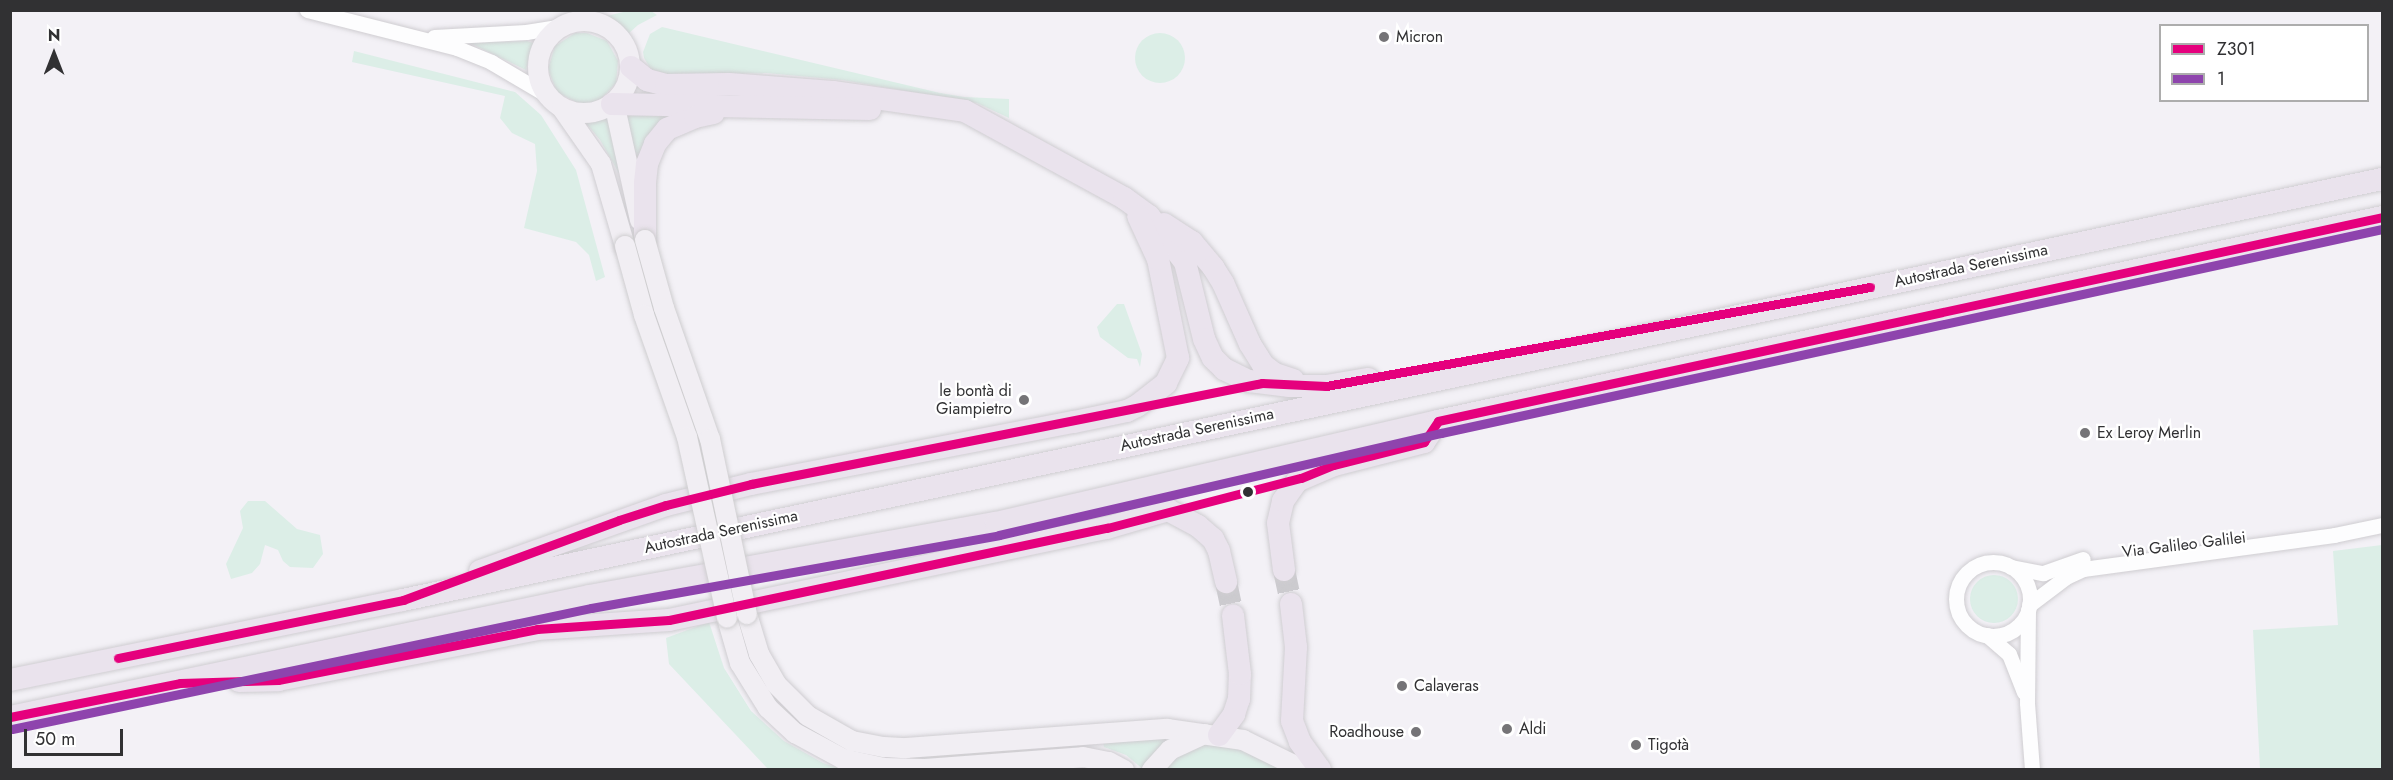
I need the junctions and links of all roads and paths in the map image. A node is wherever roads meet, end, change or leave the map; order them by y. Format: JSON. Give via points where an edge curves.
{"nodes":[{"id":1,"x":307,"y":10,"type":"edge"},
{"id":2,"x":562,"y":27,"type":"junction"},
{"id":3,"x":417,"y":36,"type":"junction"},
{"id":4,"x":631,"y":67,"type":"junction"},
{"id":5,"x":555,"y":102,"type":"junction"},
{"id":6,"x":614,"y":104,"type":"junction"},
{"id":7,"x":753,"y":107,"type":"junction"},
{"id":8,"x":950,"y":107,"type":"junction"},
{"id":9,"x":2382,"y":179,"type":"edge"},
{"id":10,"x":1124,"y":198,"type":"junction"},
{"id":11,"x":1149,"y":216,"type":"junction"},
{"id":12,"x":2382,"y":217,"type":"edge"},
{"id":13,"x":635,"y":243,"type":"junction"},
{"id":14,"x":1810,"y":299,"type":"junction"},
{"id":15,"x":1326,"y":386,"type":"junction"},
{"id":16,"x":1438,"y":421,"type":"junction"},
{"id":17,"x":2382,"y":525,"type":"edge"},
{"id":18,"x":2359,"y":528,"type":"junction"},
{"id":19,"x":2011,"y":567,"type":"junction"},
{"id":20,"x":1284,"y":570,"type":"tunnel mouth"},
{"id":21,"x":1226,"y":582,"type":"tunnel mouth"},
{"id":22,"x":403,"y":600,"type":"junction"},
{"id":23,"x":1291,"y":604,"type":"tunnel mouth"},
{"id":24,"x":2028,"y":608,"type":"junction"},
{"id":25,"x":1233,"y":615,"type":"tunnel mouth"},
{"id":26,"x":1986,"y":635,"type":"junction"},
{"id":27,"x":10,"y":680,"type":"edge"},
{"id":28,"x":180,"y":683,"type":"junction"},
{"id":29,"x":2028,"y":703,"type":"junction"},
{"id":30,"x":10,"y":717,"type":"edge"},
{"id":31,"x":1213,"y":734,"type":"junction"},
{"id":32,"x":1124,"y":770,"type":"edge"},
{"id":33,"x":1152,"y":770,"type":"edge"},
{"id":34,"x":1304,"y":770,"type":"edge"},
{"id":35,"x":1320,"y":770,"type":"edge"},
{"id":36,"x":2032,"y":770,"type":"edge"}],
"edges":[{"from":1,"to":3,"type":"street"},
{"from":2,"to":3,"type":"street"},
{"from":2,"to":4,"type":"main road","via":[[582,21],[604,26],[624,43]]},
{"from":2,"to":5,"type":"main road","via":[[547,40],[539,58],[539,78]]},
{"from":3,"to":5,"type":"street","via":[[491,62]]},
{"from":4,"to":6,"type":"main road","via":[[626,87]]},
{"from":4,"to":8,"type":"highway","via":[[639,75],[661,84],[767,86]]},
{"from":5,"to":6,"type":"main road","via":[[584,114]]},
{"from":5,"to":13,"type":"main road","via":[[601,164]]},
{"from":6,"to":7,"type":"highway"},
{"from":6,"to":13,"type":"main road"},
{"from":7,"to":8,"type":"highway"},
{"from":7,"to":13,"type":"highway","via":[[695,117],[660,136],[647,164]]},
{"from":8,"to":10,"type":"highway","via":[[1013,135]]},
{"from":9,"to":14,"type":"highway","name":"Autostrada Serenissima"},
{"from":10,"to":11,"type":"highway"},
{"from":10,"to":22,"type":"highway","via":[[1145,227],[1158,259],[1178,347],[1172,374],[1146,401],[1127,411],[751,484],[666,505]]},
{"from":11,"to":15,"type":"highway","via":[[1202,252],[1224,283],[1250,344],[1269,370],[1285,378]]},
{"from":11,"to":15,"type":"highway","via":[[1185,262],[1204,339],[1217,362],[1249,381]]},
{"from":12,"to":16,"type":"highway"},
{"from":13,"to":31,"type":"main road","bridge":true,"via":[[664,309],[712,448],[747,615],[759,654],[781,690],[808,716],[852,741],[906,748],[1154,729]]},
{"from":13,"to":32,"type":"main road","bridge":true,"via":[[644,315],[687,438],[727,618],[740,663],[768,708],[795,733],[843,759],[884,768],[925,769],[1083,757],[1109,762]]},
{"from":14,"to":15,"type":"highway"},
{"from":14,"to":22,"type":"highway","name":"Autostrada Serenissima"},
{"from":16,"to":20,"type":"highway","via":[[1424,442],[1334,465],[1297,481],[1284,501],[1278,523]]},
{"from":16,"to":28,"type":"highway","via":[[996,523],[589,596]]},
{"from":17,"to":18,"type":"street","name":"Via Galileo Galilei"},
{"from":18,"to":19,"type":"street","name":"Via Galileo Galilei","via":[[2333,526],[2098,557],[2043,573]]},
{"from":18,"to":24,"type":"street","name":"Via Galileo Galilei","via":[[2334,536],[2084,569],[2066,577]]},
{"from":19,"to":24,"type":"street","via":[[2027,586]]},
{"from":19,"to":26,"type":"street","via":[[1993,562],[1983,564],[1960,582],[1956,604],[1959,615],[1970,628]]},
{"from":21,"to":28,"type":"highway","via":[[1213,539],[1168,510],[1095,530],[669,620],[537,629],[278,680]]},
{"from":22,"to":27,"type":"highway","name":"Autostrada Serenissima"},
{"from":23,"to":35,"type":"highway","via":[[1296,647],[1292,722],[1300,742]]},
{"from":24,"to":26,"type":"street","via":[[2023,620],[2007,633]]},
{"from":24,"to":29,"type":"street"},
{"from":25,"to":31,"type":"highway","via":[[1239,699],[1234,714]]},
{"from":26,"to":29,"type":"street","via":[[2009,654]]},
{"from":28,"to":30,"type":"highway"},
{"from":29,"to":36,"type":"street"},
{"from":31,"to":33,"type":"main road","via":[[1170,750]]},
{"from":31,"to":34,"type":"main road","via":[[1251,744]]}]}
